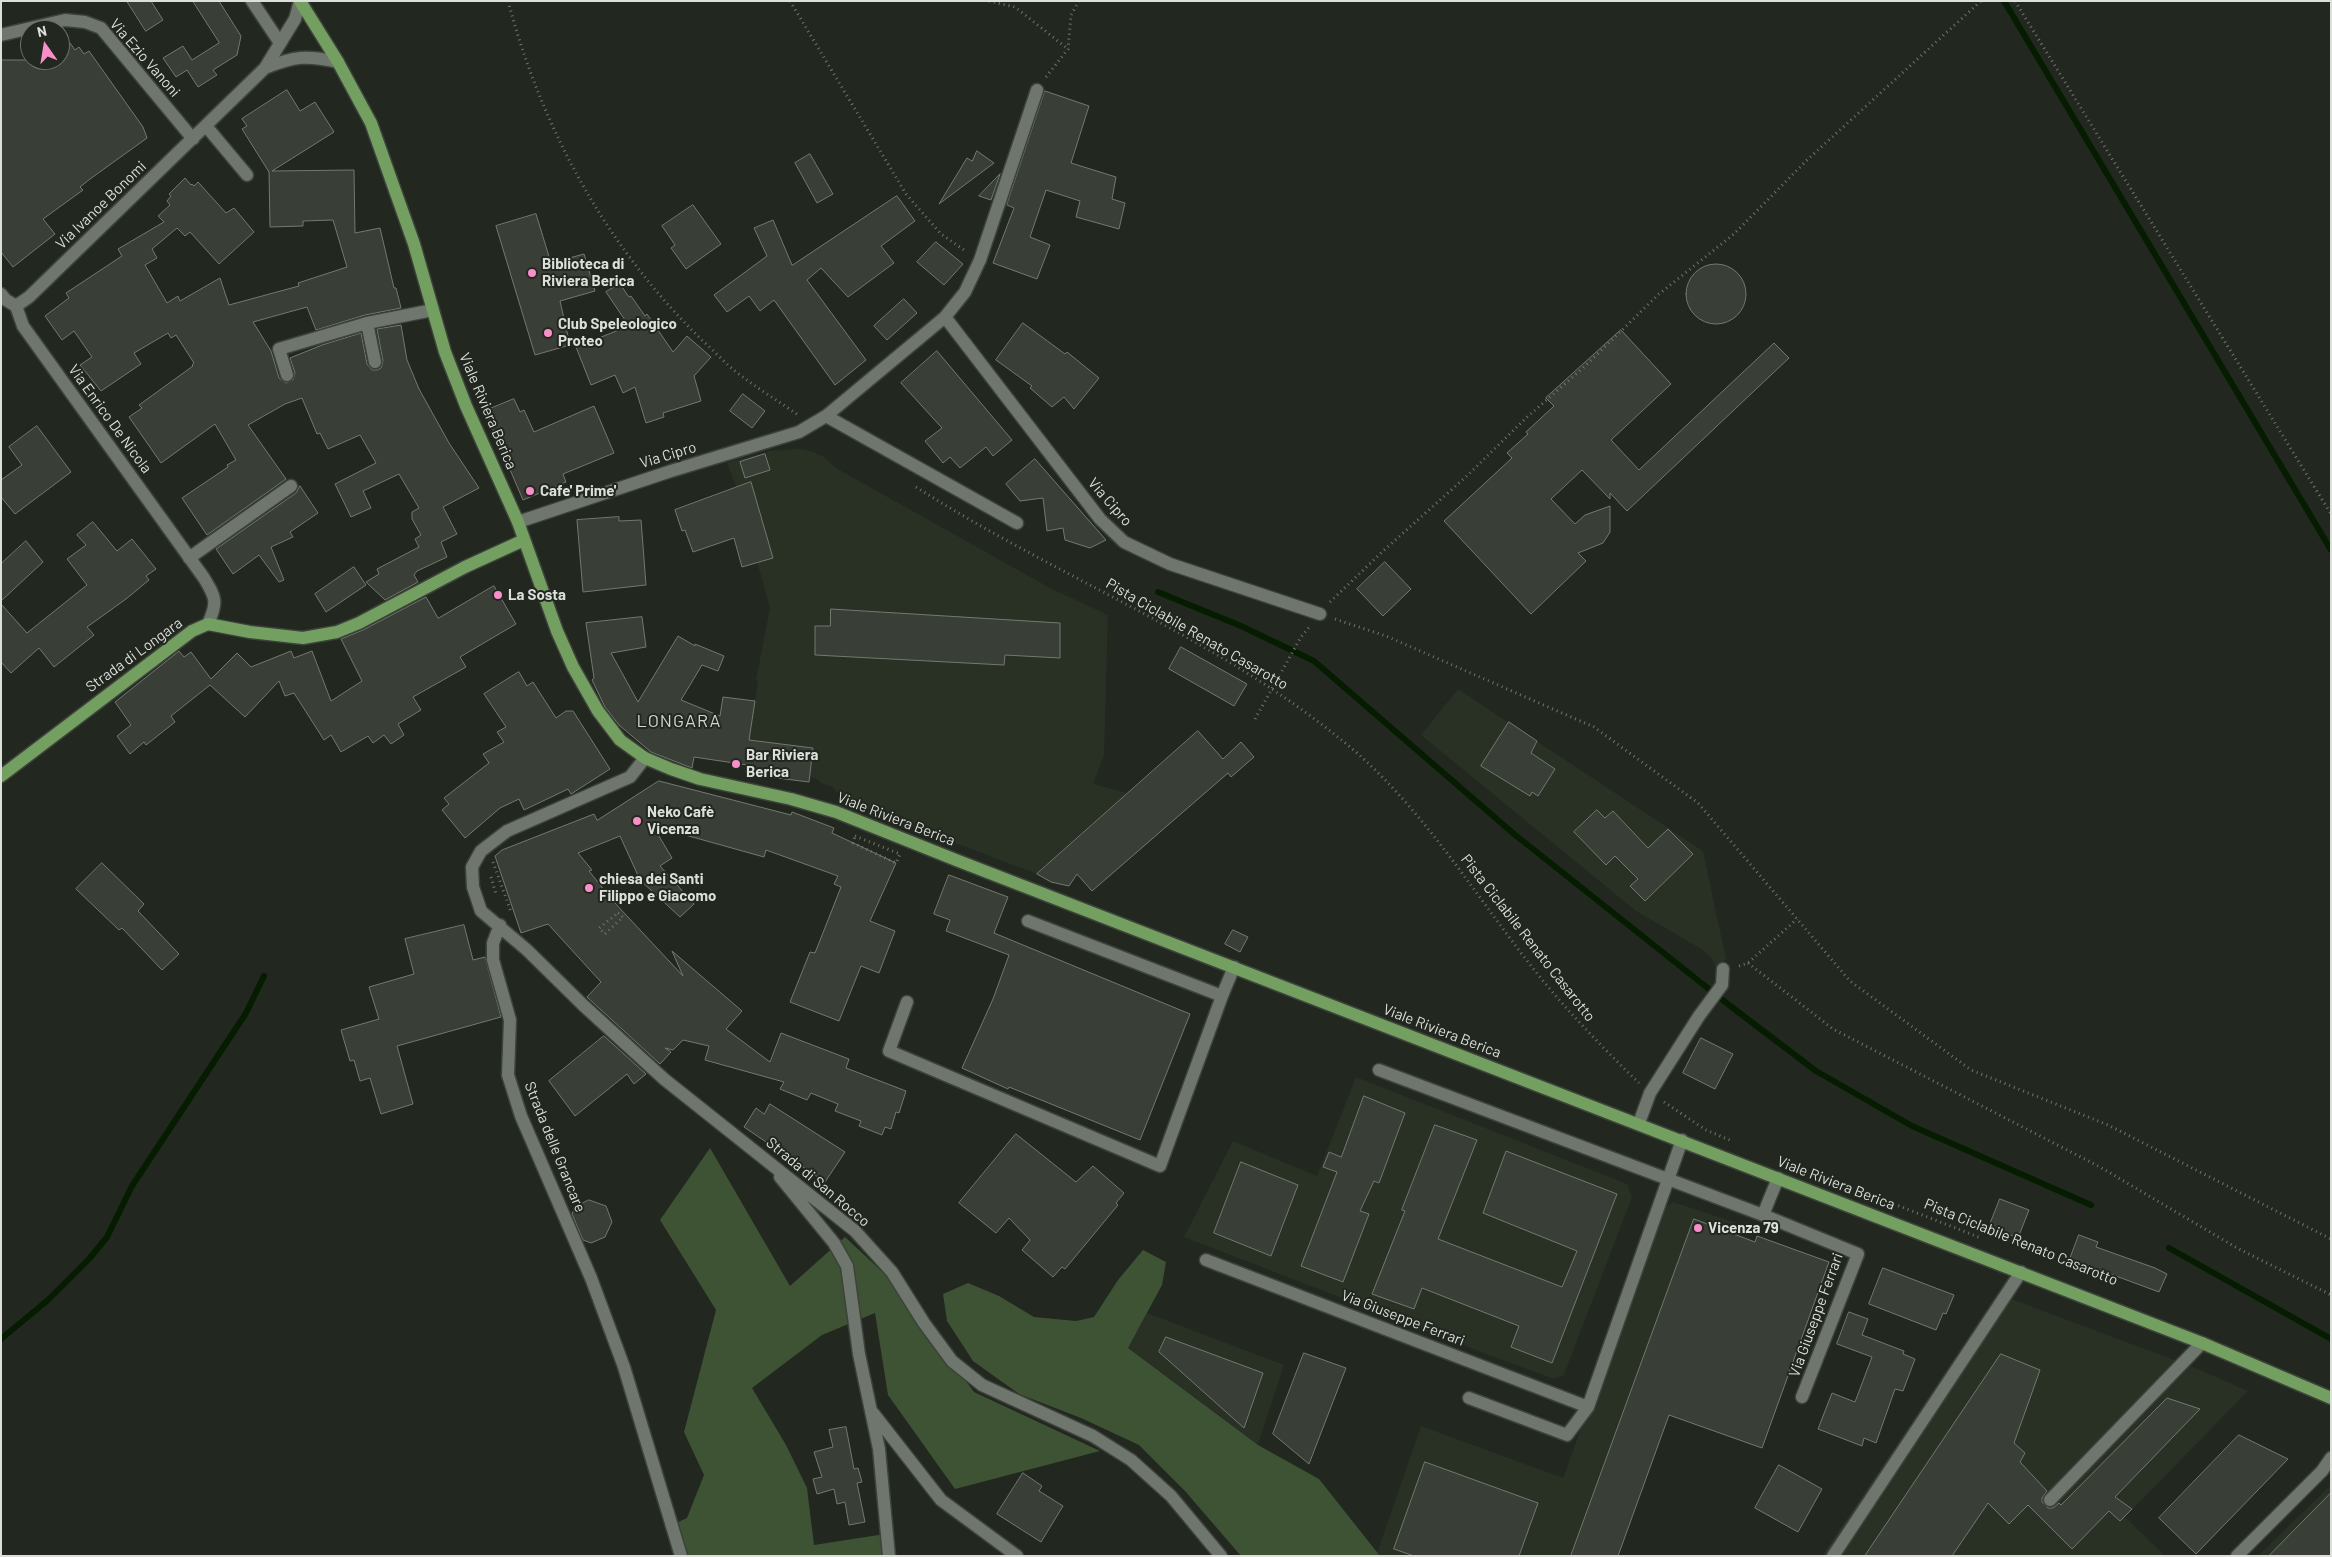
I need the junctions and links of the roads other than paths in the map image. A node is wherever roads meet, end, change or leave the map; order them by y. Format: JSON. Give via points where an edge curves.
{"nodes":[{"id":1,"x":252,"y":1,"type":"edge"},
{"id":2,"x":300,"y":1,"type":"edge"},
{"id":3,"x":1,"y":36,"type":"edge"},
{"id":4,"x":280,"y":43,"type":"junction"},
{"id":5,"x":338,"y":62,"type":"junction"},
{"id":6,"x":265,"y":68,"type":"junction"},
{"id":7,"x":1037,"y":90,"type":"road end"},
{"id":8,"x":206,"y":126,"type":"junction"},
{"id":9,"x":193,"y":139,"type":"junction"},
{"id":10,"x":247,"y":175,"type":"dead end"},
{"id":11,"x":6,"y":301,"type":"edge"},
{"id":12,"x":433,"y":310,"type":"junction"},
{"id":13,"x":945,"y":318,"type":"junction"},
{"id":14,"x":366,"y":322,"type":"junction"},
{"id":15,"x":375,"y":362,"type":"dead end"},
{"id":16,"x":287,"y":375,"type":"dead end"},
{"id":17,"x":826,"y":416,"type":"junction"},
{"id":18,"x":291,"y":486,"type":"dead end"},
{"id":19,"x":518,"y":522,"type":"junction"},
{"id":20,"x":1017,"y":523,"type":"dead end"},
{"id":21,"x":524,"y":540,"type":"junction"},
{"id":22,"x":189,"y":558,"type":"junction"},
{"id":23,"x":1320,"y":614,"type":"road end"},
{"id":24,"x":208,"y":624,"type":"junction"},
{"id":25,"x":645,"y":758,"type":"junction"},
{"id":26,"x":1,"y":776,"type":"edge"},
{"id":27,"x":1028,"y":921,"type":"dead end"},
{"id":28,"x":500,"y":925,"type":"junction"},
{"id":29,"x":1234,"y":967,"type":"junction"},
{"id":30,"x":1723,"y":969,"type":"road end"},
{"id":31,"x":1222,"y":996,"type":"junction"},
{"id":32,"x":907,"y":1002,"type":"dead end"},
{"id":33,"x":1379,"y":1070,"type":"dead end"},
{"id":34,"x":1639,"y":1123,"type":"junction"},
{"id":35,"x":1682,"y":1140,"type":"junction"},
{"id":36,"x":768,"y":1161,"type":"junction"},
{"id":37,"x":1667,"y":1178,"type":"junction"},
{"id":38,"x":1778,"y":1178,"type":"junction"},
{"id":39,"x":1762,"y":1214,"type":"junction"},
{"id":40,"x":1206,"y":1260,"type":"dead end"},
{"id":41,"x":2021,"y":1272,"type":"junction"},
{"id":42,"x":2202,"y":1343,"type":"junction"},
{"id":43,"x":1802,"y":1397,"type":"dead end"},
{"id":44,"x":1469,"y":1398,"type":"dead end"},
{"id":45,"x":2331,"y":1398,"type":"edge"},
{"id":46,"x":1588,"y":1407,"type":"junction"},
{"id":47,"x":871,"y":1411,"type":"junction"},
{"id":48,"x":2331,"y":1458,"type":"edge"},
{"id":49,"x":2050,"y":1500,"type":"dead end"},
{"id":50,"x":681,"y":1556,"type":"edge"},
{"id":51,"x":889,"y":1556,"type":"edge"},
{"id":52,"x":1017,"y":1556,"type":"edge"},
{"id":53,"x":1221,"y":1556,"type":"edge"},
{"id":54,"x":1833,"y":1556,"type":"edge"},
{"id":55,"x":2237,"y":1556,"type":"edge"}],
"edges":[{"from":1,"to":4,"type":"street"},
{"from":2,"to":4,"type":"street","name":"Via Ivanoe Bonomi","via":[[295,19]]},
{"from":2,"to":5,"type":"main road","name":"Viale Riviera Berica"},
{"from":3,"to":9,"type":"street","name":"Via Ezio Vanoni","via":[[65,20],[101,28]]},
{"from":4,"to":6,"type":"street","name":"Via Ivanoe Bonomi"},
{"from":5,"to":6,"type":"street","name":"Via Ivanoe Bonomi","via":[[291,58]]},
{"from":5,"to":12,"type":"main road","name":"Viale Riviera Berica","via":[[371,123],[414,244]]},
{"from":6,"to":8,"type":"street","name":"Via Ivanoe Bonomi"},
{"from":7,"to":13,"type":"street","name":"Via Cipro","via":[[980,260],[965,292]]},
{"from":8,"to":9,"type":"street","name":"Via Ivanoe Bonomi"},
{"from":8,"to":10,"type":"street"},
{"from":9,"to":11,"type":"street","name":"Via Ivanoe Bonomi","via":[[29,297]]},
{"from":11,"to":22,"type":"street","name":"Via Enrico De Nicola"},
{"from":12,"to":14,"type":"street"},
{"from":12,"to":19,"type":"main road","name":"Viale Riviera Berica","via":[[466,406]]},
{"from":13,"to":17,"type":"street","name":"Via Cipro"},
{"from":13,"to":23,"type":"street","name":"Via Cipro","via":[[1100,519],[1124,542],[1170,564]]},
{"from":14,"to":15,"type":"street"},
{"from":14,"to":16,"type":"street","via":[[279,349]]},
{"from":17,"to":19,"type":"street","name":"Via Cipro","via":[[799,432]]},
{"from":17,"to":20,"type":"street"},
{"from":18,"to":22,"type":"street"},
{"from":19,"to":21,"type":"main road","name":"Viale Riviera Berica"},
{"from":21,"to":24,"type":"main road","name":"Strada di Longara","via":[[337,632],[303,638]]},
{"from":21,"to":25,"type":"main road","name":"Viale Riviera Berica","via":[[557,632],[590,697],[620,740]]},
{"from":22,"to":24,"type":"street","name":"Via Enrico De Nicola","via":[[214,594],[215,607]]},
{"from":24,"to":26,"type":"main road","name":"Strada di Longara","via":[[192,631]]},
{"from":25,"to":28,"type":"street","via":[[630,777],[507,830],[481,851],[472,867],[473,887],[481,911]]},
{"from":25,"to":29,"type":"main road","name":"Viale Riviera Berica","via":[[700,779],[836,812]]},
{"from":27,"to":31,"type":"street"},
{"from":28,"to":36,"type":"street","name":"Strada di San Rocco","via":[[664,1079]]},
{"from":28,"to":50,"type":"street","name":"Strada delle Grancare","via":[[494,943],[494,960],[510,1020],[508,1075],[521,1116],[591,1278],[624,1367]]},
{"from":29,"to":31,"type":"street"},
{"from":29,"to":34,"type":"main road","name":"Viale Riviera Berica"},
{"from":30,"to":34,"type":"street","via":[[1722,985],[1650,1093]]},
{"from":31,"to":32,"type":"street","via":[[1160,1166],[889,1051]]},
{"from":33,"to":37,"type":"street","name":"Via Giuseppe Ferrari"},
{"from":34,"to":35,"type":"main road","name":"Viale Riviera Berica"},
{"from":35,"to":37,"type":"street"},
{"from":35,"to":38,"type":"main road","name":"Viale Riviera Berica"},
{"from":36,"to":47,"type":"street","via":[[834,1243],[847,1266],[859,1354]]},
{"from":36,"to":53,"type":"street","name":"Strada di San Rocco","via":[[855,1231],[892,1272],[952,1361],[982,1385],[1093,1436],[1131,1460],[1171,1496]]},
{"from":37,"to":39,"type":"street","name":"Via Giuseppe Ferrari"},
{"from":37,"to":46,"type":"street"},
{"from":38,"to":39,"type":"street"},
{"from":38,"to":41,"type":"main road","name":"Viale Riviera Berica"},
{"from":39,"to":43,"type":"street","name":"Via Giuseppe Ferrari","via":[[1858,1254]]},
{"from":40,"to":46,"type":"street","name":"Via Giuseppe Ferrari"},
{"from":41,"to":42,"type":"main road","name":"Viale Riviera Berica"},
{"from":41,"to":54,"type":"street"},
{"from":42,"to":45,"type":"main road","name":"Viale Riviera Berica"},
{"from":42,"to":49,"type":"street"},
{"from":44,"to":46,"type":"street","via":[[1567,1435]]},
{"from":47,"to":51,"type":"street","via":[[879,1449]]},
{"from":47,"to":52,"type":"street","via":[[941,1500]]},
{"from":48,"to":55,"type":"street","via":[[2322,1471]]}]}
